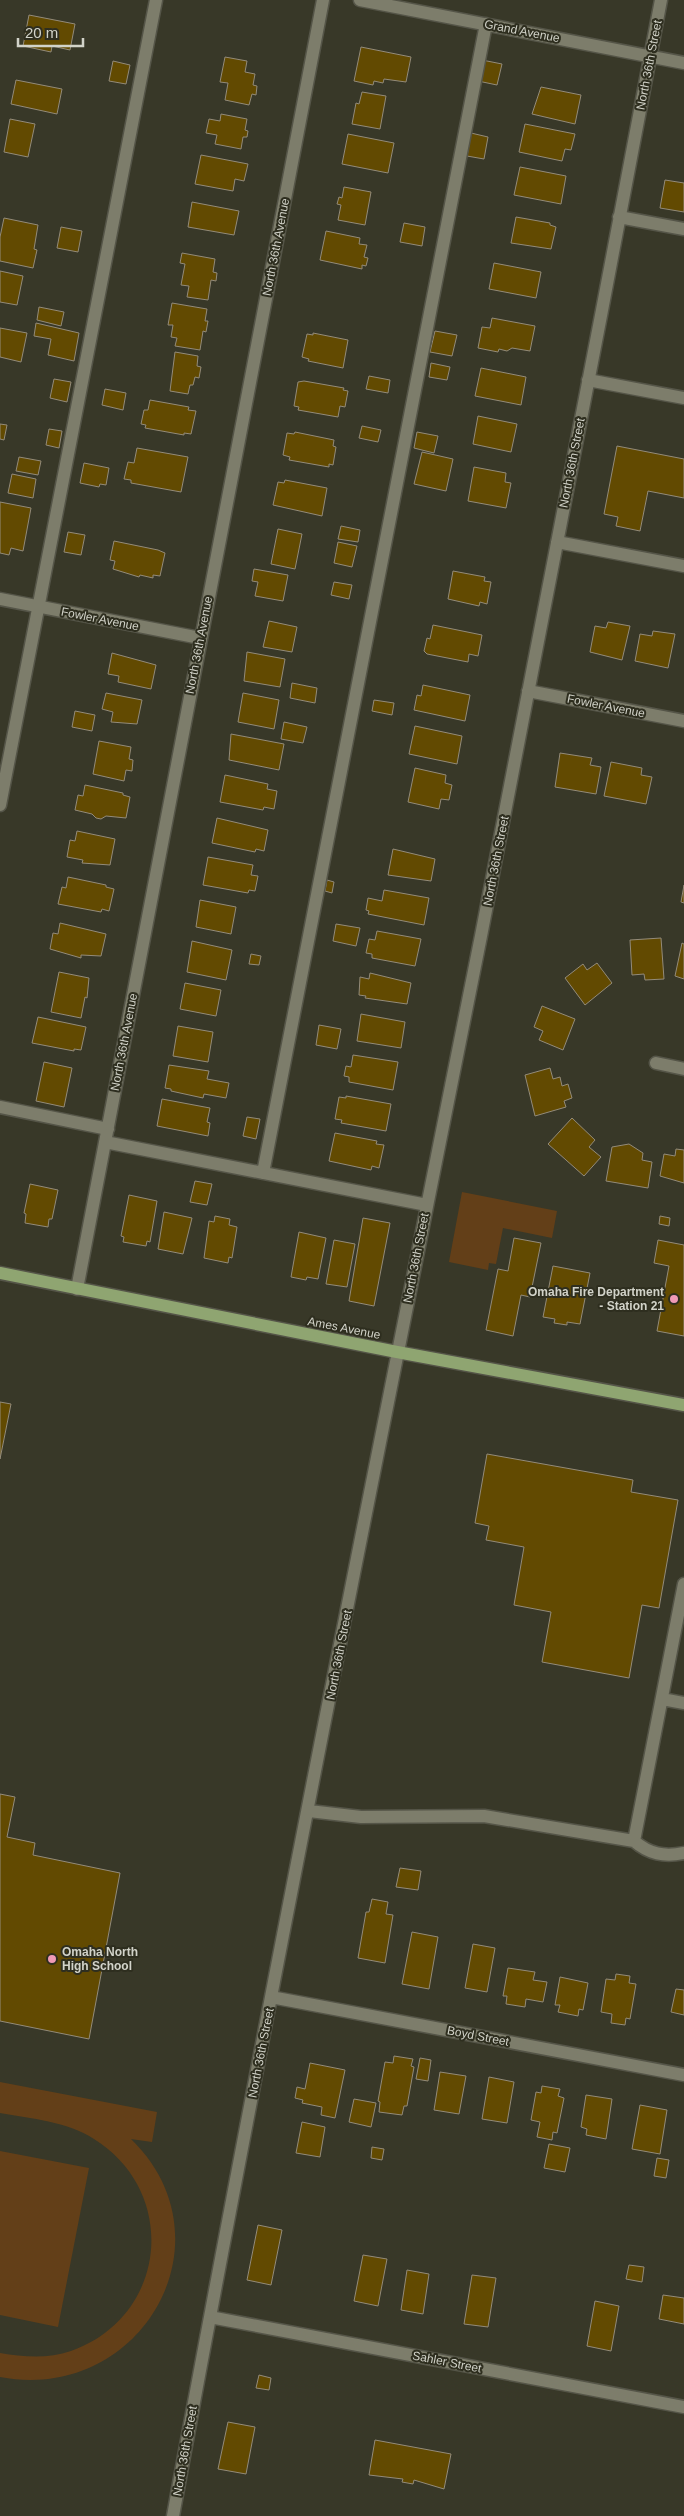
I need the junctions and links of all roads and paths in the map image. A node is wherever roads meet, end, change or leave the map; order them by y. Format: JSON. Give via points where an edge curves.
{"nodes":[{"id":1,"x":156,"y":0,"type":"edge"},
{"id":2,"x":323,"y":0,"type":"edge"},
{"id":3,"x":360,"y":0,"type":"edge"},
{"id":4,"x":661,"y":0,"type":"edge"},
{"id":5,"x":486,"y":24,"type":"junction"},
{"id":6,"x":650,"y":56,"type":"junction"},
{"id":7,"x":684,"y":63,"type":"edge"},
{"id":8,"x":619,"y":217,"type":"junction"},
{"id":9,"x":684,"y":229,"type":"edge"},
{"id":10,"x":588,"y":380,"type":"junction"},
{"id":11,"x":684,"y":398,"type":"edge"},
{"id":12,"x":557,"y":542,"type":"junction"},
{"id":13,"x":684,"y":566,"type":"edge"},
{"id":14,"x":0,"y":599,"type":"edge"},
{"id":15,"x":39,"y":607,"type":"junction"},
{"id":16,"x":200,"y":638,"type":"junction"},
{"id":17,"x":528,"y":691,"type":"junction"},
{"id":18,"x":684,"y":721,"type":"edge"},
{"id":19,"x":0,"y":805,"type":"edge"},
{"id":20,"x":656,"y":1064,"type":"dead end"},
{"id":21,"x":684,"y":1069,"type":"edge"},
{"id":22,"x":0,"y":1107,"type":"edge"},
{"id":23,"x":106,"y":1135,"type":"junction"},
{"id":24,"x":263,"y":1173,"type":"junction"},
{"id":25,"x":426,"y":1205,"type":"junction"},
{"id":26,"x":0,"y":1273,"type":"edge"},
{"id":27,"x":77,"y":1289,"type":"junction"},
{"id":28,"x":397,"y":1352,"type":"junction"},
{"id":29,"x":684,"y":1405,"type":"edge"},
{"id":30,"x":684,"y":1584,"type":"edge"},
{"id":31,"x":662,"y":1699,"type":"junction"},
{"id":32,"x":684,"y":1703,"type":"edge"},
{"id":33,"x":308,"y":1811,"type":"junction"},
{"id":34,"x":634,"y":1841,"type":"junction"},
{"id":35,"x":684,"y":1854,"type":"edge"},
{"id":36,"x":272,"y":1997,"type":"junction"},
{"id":37,"x":684,"y":2075,"type":"edge"},
{"id":38,"x":210,"y":2317,"type":"junction"},
{"id":39,"x":684,"y":2407,"type":"edge"},
{"id":40,"x":173,"y":2516,"type":"edge"}],
"edges":[{"from":1,"to":15,"type":"street"},
{"from":2,"to":16,"type":"street","name":"North 36th Avenue"},
{"from":3,"to":5,"type":"street","name":"Grand Avenue"},
{"from":4,"to":6,"type":"street","name":"North 36th Street"},
{"from":5,"to":6,"type":"street","name":"Grand Avenue"},
{"from":5,"to":24,"type":"street"},
{"from":6,"to":7,"type":"street","name":"Grand Avenue"},
{"from":6,"to":8,"type":"street","name":"North 36th Street"},
{"from":8,"to":9,"type":"street"},
{"from":8,"to":10,"type":"street","name":"North 36th Street"},
{"from":10,"to":11,"type":"street"},
{"from":10,"to":12,"type":"street","name":"North 36th Street"},
{"from":12,"to":13,"type":"street"},
{"from":12,"to":17,"type":"street","name":"North 36th Street"},
{"from":14,"to":15,"type":"street","name":"Fowler Avenue"},
{"from":15,"to":16,"type":"street","name":"Fowler Avenue"},
{"from":15,"to":19,"type":"street"},
{"from":16,"to":23,"type":"street","name":"North 36th Avenue"},
{"from":17,"to":18,"type":"street","name":"Fowler Avenue"},
{"from":17,"to":25,"type":"street","name":"North 36th Street"},
{"from":20,"to":21,"type":"street"},
{"from":22,"to":23,"type":"street"},
{"from":23,"to":24,"type":"street"},
{"from":23,"to":27,"type":"street","name":"North 36th Avenue"},
{"from":24,"to":25,"type":"street"},
{"from":25,"to":28,"type":"street","name":"North 36th Street"},
{"from":26,"to":27,"type":"main road","name":"Ames Avenue"},
{"from":27,"to":28,"type":"main road","name":"Ames Avenue"},
{"from":28,"to":29,"type":"main road","name":"Ames Avenue"},
{"from":28,"to":33,"type":"street","name":"North 36th Street"},
{"from":30,"to":31,"type":"street"},
{"from":31,"to":32,"type":"street"},
{"from":31,"to":34,"type":"street"},
{"from":33,"to":34,"type":"street","via":[[361,1817],[484,1816]]},
{"from":33,"to":36,"type":"street","name":"North 36th Street"},
{"from":34,"to":35,"type":"street","via":[[646,1851],[668,1856]]},
{"from":36,"to":37,"type":"street","name":"Boyd Street"},
{"from":36,"to":38,"type":"street","name":"North 36th Street"},
{"from":38,"to":39,"type":"street","name":"Sahler Street"},
{"from":38,"to":40,"type":"street","name":"North 36th Street"}]}
